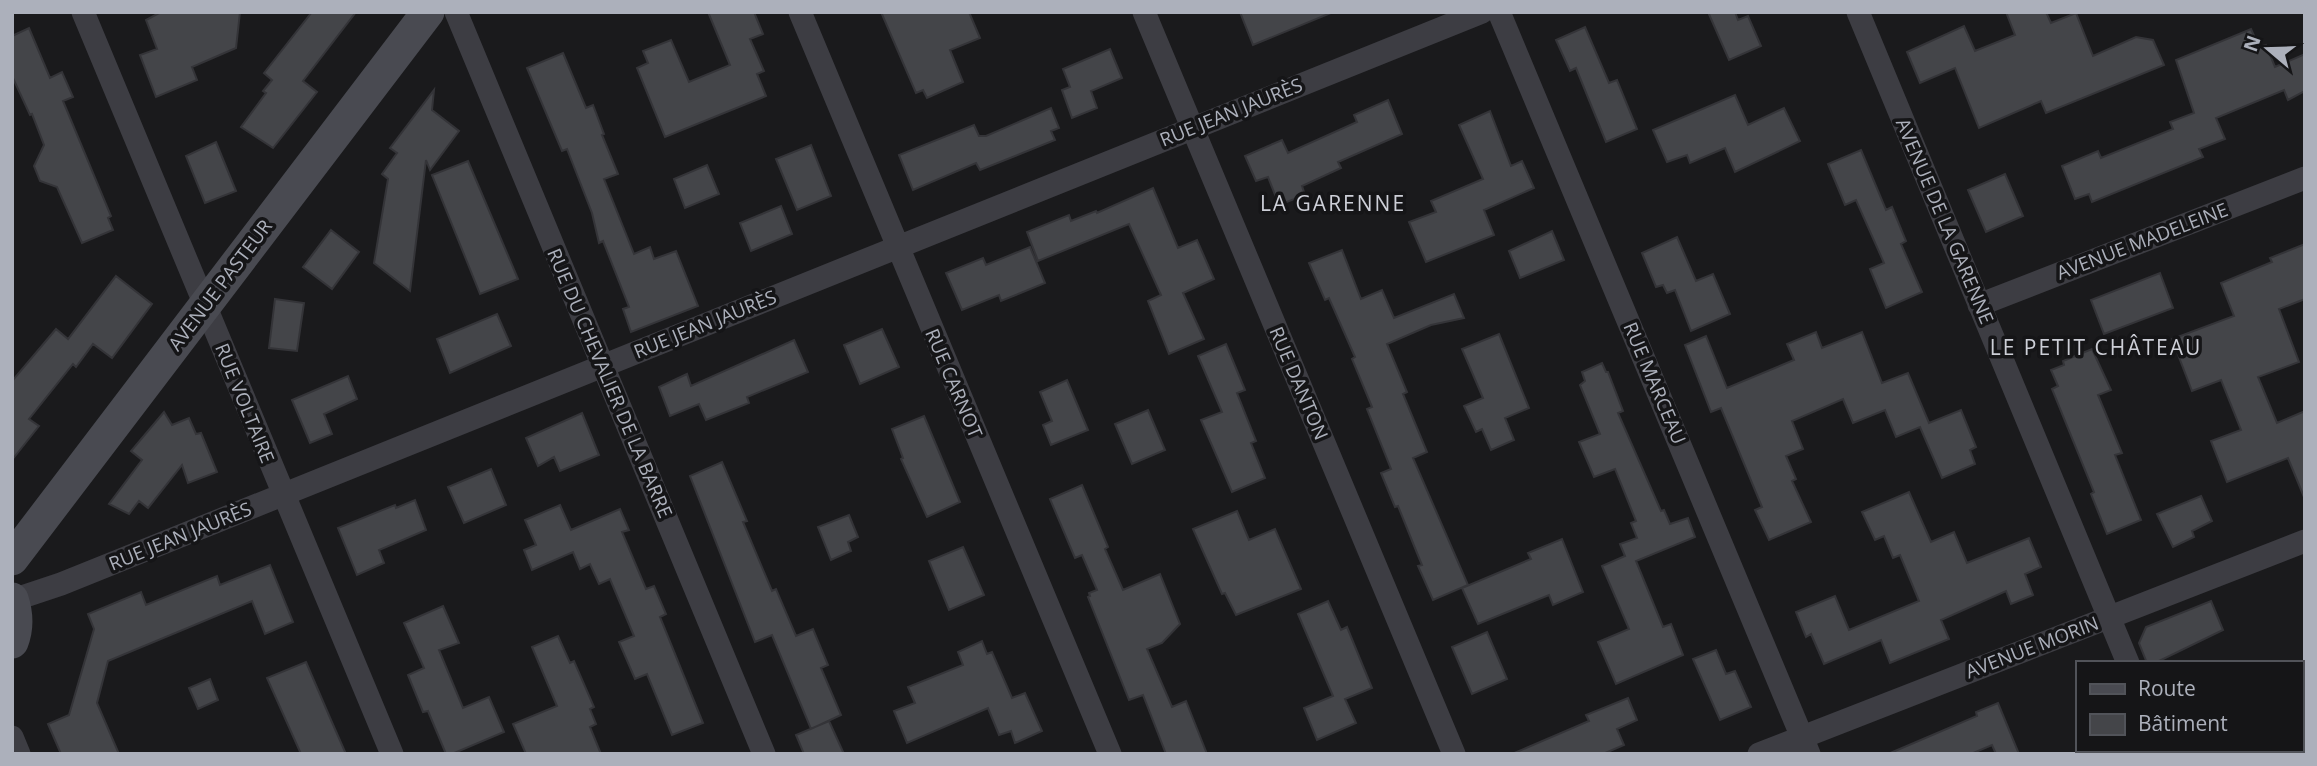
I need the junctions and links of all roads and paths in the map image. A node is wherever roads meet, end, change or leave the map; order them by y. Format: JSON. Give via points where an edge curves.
{"nodes":[{"id":1,"x":83,"y":12,"type":"edge"},
{"id":2,"x":428,"y":12,"type":"edge"},
{"id":3,"x":456,"y":12,"type":"edge"},
{"id":4,"x":800,"y":12,"type":"edge"},
{"id":5,"x":1144,"y":12,"type":"edge"},
{"id":6,"x":1482,"y":12,"type":"edge"},
{"id":7,"x":1499,"y":12,"type":"edge"},
{"id":8,"x":1866,"y":15,"type":"edge"},
{"id":9,"x":1192,"y":128,"type":"junction"},
{"id":10,"x":2305,"y":178,"type":"edge"},
{"id":11,"x":898,"y":247,"type":"junction"},
{"id":12,"x":205,"y":305,"type":"junction"},
{"id":13,"x":1979,"y":305,"type":"junction"},
{"id":14,"x":602,"y":365,"type":"junction"},
{"id":15,"x":283,"y":495,"type":"junction"},
{"id":16,"x":2305,"y":541,"type":"edge"},
{"id":17,"x":12,"y":559,"type":"edge"},
{"id":18,"x":13,"y":599,"type":"edge"},
{"id":19,"x":2109,"y":617,"type":"junction"},
{"id":20,"x":12,"y":642,"type":"edge"},
{"id":21,"x":2127,"y":661,"type":"edge"},
{"id":22,"x":12,"y":737,"type":"edge"},
{"id":23,"x":1805,"y":745,"type":"edge"},
{"id":24,"x":19,"y":754,"type":"edge"},
{"id":25,"x":392,"y":754,"type":"edge"},
{"id":26,"x":764,"y":754,"type":"edge"},
{"id":27,"x":1110,"y":754,"type":"edge"},
{"id":28,"x":1454,"y":754,"type":"edge"},
{"id":29,"x":1759,"y":754,"type":"edge"}],
"edges":[{"from":1,"to":12,"type":"street","name":"RUE VOLTAIRE"},
{"from":2,"to":12,"type":"street","name":"AVENUE PASTEUR"},
{"from":3,"to":14,"type":"street","name":"RUE DU CHEVALIER DE LA BARRE"},
{"from":4,"to":11,"type":"street","name":"RUE CARNOT"},
{"from":5,"to":9,"type":"street","name":"RUE DANTON"},
{"from":6,"to":9,"type":"street","name":"RUE JEAN JAURÈS"},
{"from":7,"to":23,"type":"street","name":"RUE MARCEAU"},
{"from":8,"to":13,"type":"street","name":"AVENUE DE LA GARENNE"},
{"from":9,"to":11,"type":"street","name":"RUE JEAN JAURÈS"},
{"from":9,"to":28,"type":"street","name":"RUE DANTON"},
{"from":10,"to":13,"type":"street","name":"AVENUE MADELEINE"},
{"from":11,"to":14,"type":"street","name":"RUE JEAN JAURÈS"},
{"from":11,"to":27,"type":"street","name":"RUE CARNOT"},
{"from":12,"to":15,"type":"street","name":"RUE VOLTAIRE"},
{"from":12,"to":17,"type":"street","name":"AVENUE PASTEUR"},
{"from":13,"to":19,"type":"street","name":"AVENUE DE LA GARENNE"},
{"from":14,"to":15,"type":"street","name":"RUE JEAN JAURÈS"},
{"from":14,"to":26,"type":"street","name":"RUE DU CHEVALIER DE LA BARRE"},
{"from":15,"to":18,"type":"street","name":"RUE JEAN JAURÈS"},
{"from":15,"to":25,"type":"street","name":"RUE VOLTAIRE"},
{"from":16,"to":19,"type":"street","name":"AVENUE MORIN"},
{"from":18,"to":20,"type":"street","via":[[17,615]]},
{"from":19,"to":21,"type":"street","name":"AVENUE DE LA GARENNE"},
{"from":19,"to":23,"type":"street","name":"AVENUE MORIN"},
{"from":22,"to":24,"type":"street"},
{"from":23,"to":29,"type":"street","name":"AVENUE MORIN"}]}
